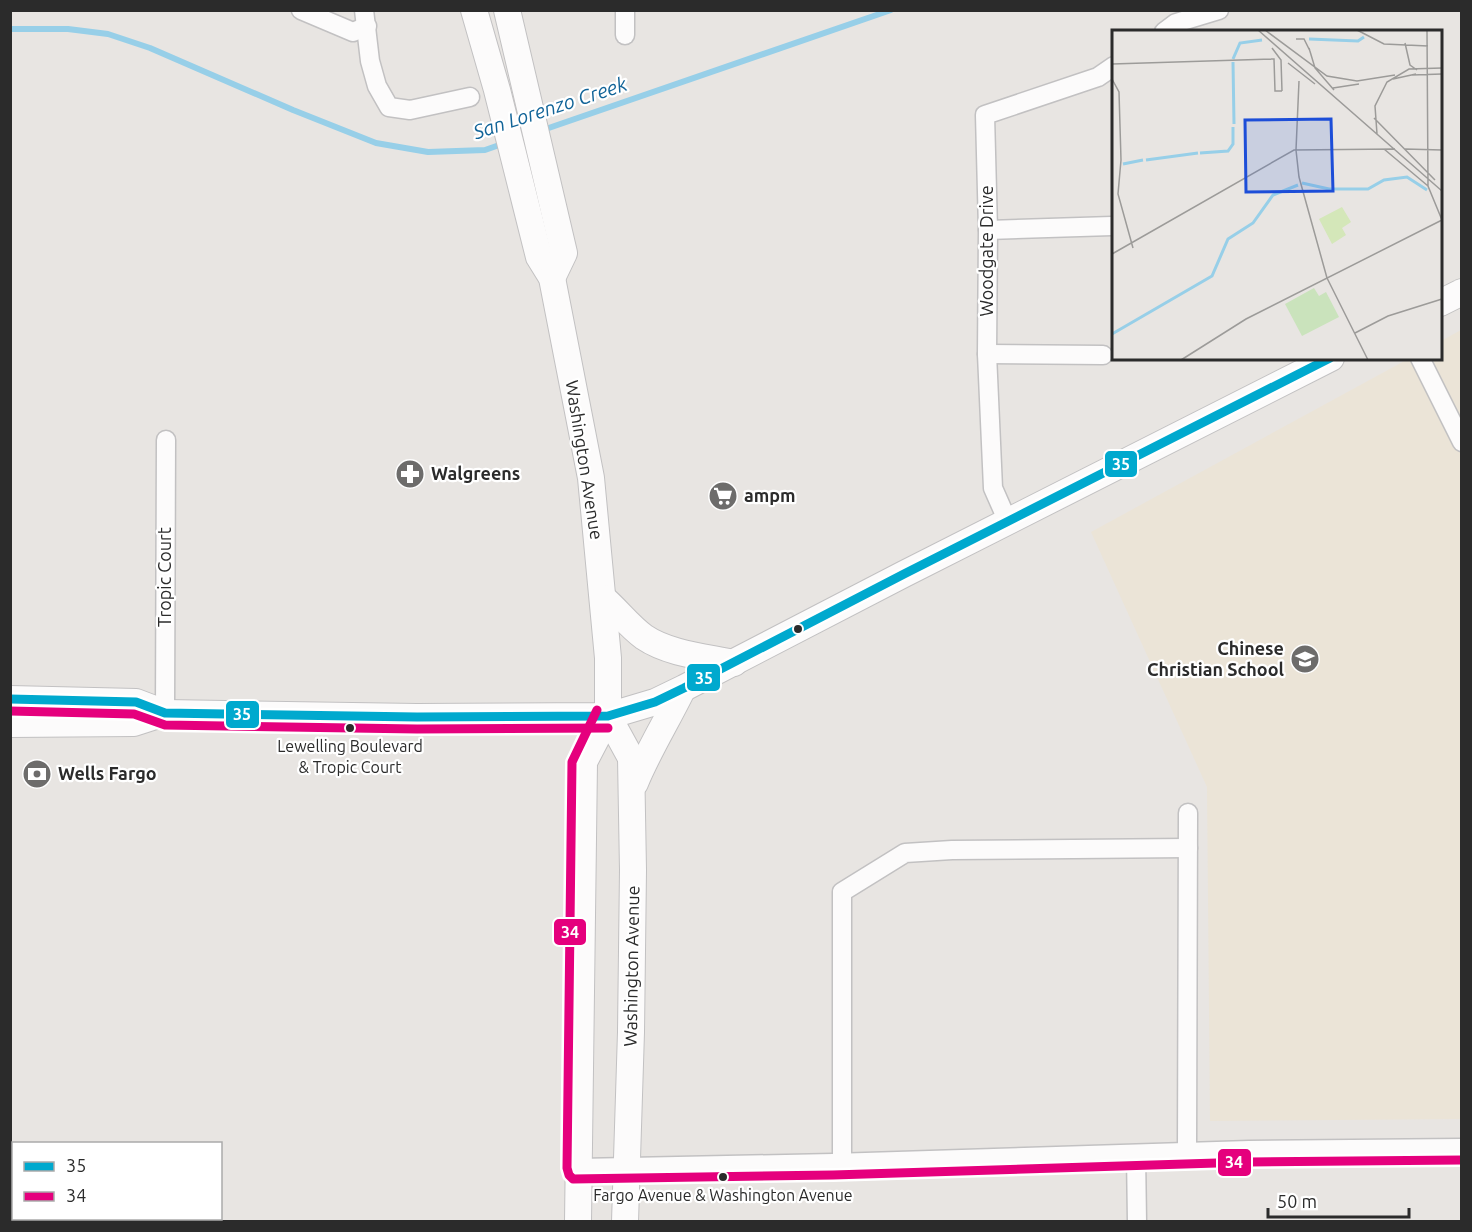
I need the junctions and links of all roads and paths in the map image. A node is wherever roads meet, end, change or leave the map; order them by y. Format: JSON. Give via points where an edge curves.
{"nodes":[{"id":1,"x":301,"y":10,"type":"edge"},
{"id":2,"x":474,"y":10,"type":"edge"},
{"id":3,"x":507,"y":10,"type":"edge"},
{"id":4,"x":625,"y":10,"type":"edge"},
{"id":5,"x":1219,"y":10,"type":"edge"},
{"id":6,"x":366,"y":18,"type":"edge"},
{"id":7,"x":1167,"y":30,"type":"edge"},
{"id":8,"x":625,"y":35,"type":"dead end"},
{"id":9,"x":1112,"y":67,"type":"edge"},
{"id":10,"x":470,"y":97,"type":"dead end"},
{"id":11,"x":1112,"y":226,"type":"edge"},
{"id":12,"x":988,"y":230,"type":"junction"},
{"id":13,"x":552,"y":278,"type":"junction"},
{"id":14,"x":1461,"y":292,"type":"edge"},
{"id":15,"x":1442,"y":302,"type":"edge"},
{"id":16,"x":987,"y":354,"type":"junction"},
{"id":17,"x":1102,"y":355,"type":"dead end"},
{"id":18,"x":1327,"y":360,"type":"edge"},
{"id":19,"x":1421,"y":360,"type":"edge"},
{"id":20,"x":166,"y":440,"type":"dead end"},
{"id":21,"x":1461,"y":442,"type":"edge"},
{"id":22,"x":1008,"y":522,"type":"junction"},
{"id":23,"x":603,"y":598,"type":"junction"},
{"id":24,"x":734,"y":663,"type":"junction"},
{"id":25,"x":682,"y":690,"type":"junction"},
{"id":26,"x":10,"y":699,"type":"edge"},
{"id":27,"x":165,"y":713,"type":"junction"},
{"id":28,"x":608,"y":716,"type":"junction"},
{"id":29,"x":10,"y":724,"type":"edge"},
{"id":30,"x":631,"y":795,"type":"junction"},
{"id":31,"x":1188,"y":813,"type":"dead end"},
{"id":32,"x":1188,"y":848,"type":"junction"},
{"id":33,"x":1461,"y":1148,"type":"edge"},
{"id":34,"x":1187,"y":1152,"type":"junction"},
{"id":35,"x":1136,"y":1154,"type":"junction"},
{"id":36,"x":842,"y":1163,"type":"junction"},
{"id":37,"x":627,"y":1167,"type":"junction"},
{"id":38,"x":579,"y":1168,"type":"junction"},
{"id":39,"x":578,"y":1221,"type":"edge"},
{"id":40,"x":625,"y":1221,"type":"edge"},
{"id":41,"x":1137,"y":1221,"type":"edge"}],
"edges":[{"from":1,"to":6,"type":"street","via":[[352,32]]},
{"from":2,"to":13,"type":"main road","name":"Washington Avenue","via":[[540,257]]},
{"from":3,"to":13,"type":"main road","via":[[564,253]]},
{"from":4,"to":8,"type":"street"},
{"from":5,"to":7,"type":"street","via":[[1176,23]]},
{"from":6,"to":10,"type":"street","via":[[370,61],[377,86],[389,107],[410,110]]},
{"from":9,"to":12,"type":"street","name":"Woodgate Drive","via":[[1098,77],[985,115]]},
{"from":11,"to":12,"type":"street"},
{"from":12,"to":16,"type":"street","name":"Woodgate Drive"},
{"from":13,"to":23,"type":"main road","name":"Washington Avenue","via":[[591,478]]},
{"from":14,"to":15,"type":"main road"},
{"from":16,"to":17,"type":"street"},
{"from":16,"to":22,"type":"street","name":"Woodgate Drive","via":[[993,488]]},
{"from":18,"to":22,"type":"main road"},
{"from":19,"to":21,"type":"street"},
{"from":20,"to":27,"type":"street","name":"Tropic Court"},
{"from":22,"to":24,"type":"main road"},
{"from":23,"to":24,"type":"main road","via":[[656,644]]},
{"from":23,"to":28,"type":"main road","name":"Washington Avenue"},
{"from":24,"to":25,"type":"main road"},
{"from":25,"to":28,"type":"main road"},
{"from":25,"to":30,"type":"main road","via":[[646,755]]},
{"from":26,"to":27,"type":"main road","via":[[135,702]]},
{"from":27,"to":28,"type":"main road"},
{"from":27,"to":29,"type":"main road","via":[[130,723]]},
{"from":28,"to":30,"type":"main road","name":"Washington Avenue","via":[[631,758]]},
{"from":28,"to":38,"type":"main road","name":"Washington Avenue","via":[[584,762]]},
{"from":30,"to":37,"type":"main road","name":"Washington Avenue"},
{"from":31,"to":32,"type":"street"},
{"from":32,"to":34,"type":"street"},
{"from":32,"to":36,"type":"street","via":[[905,853],[842,892]]},
{"from":33,"to":34,"type":"street"},
{"from":34,"to":35,"type":"street"},
{"from":35,"to":36,"type":"street"},
{"from":35,"to":41,"type":"street"},
{"from":36,"to":37,"type":"street"},
{"from":37,"to":38,"type":"street"},
{"from":37,"to":40,"type":"main road","name":"Washington Avenue"},
{"from":38,"to":39,"type":"main road","name":"Washington Avenue"}]}
